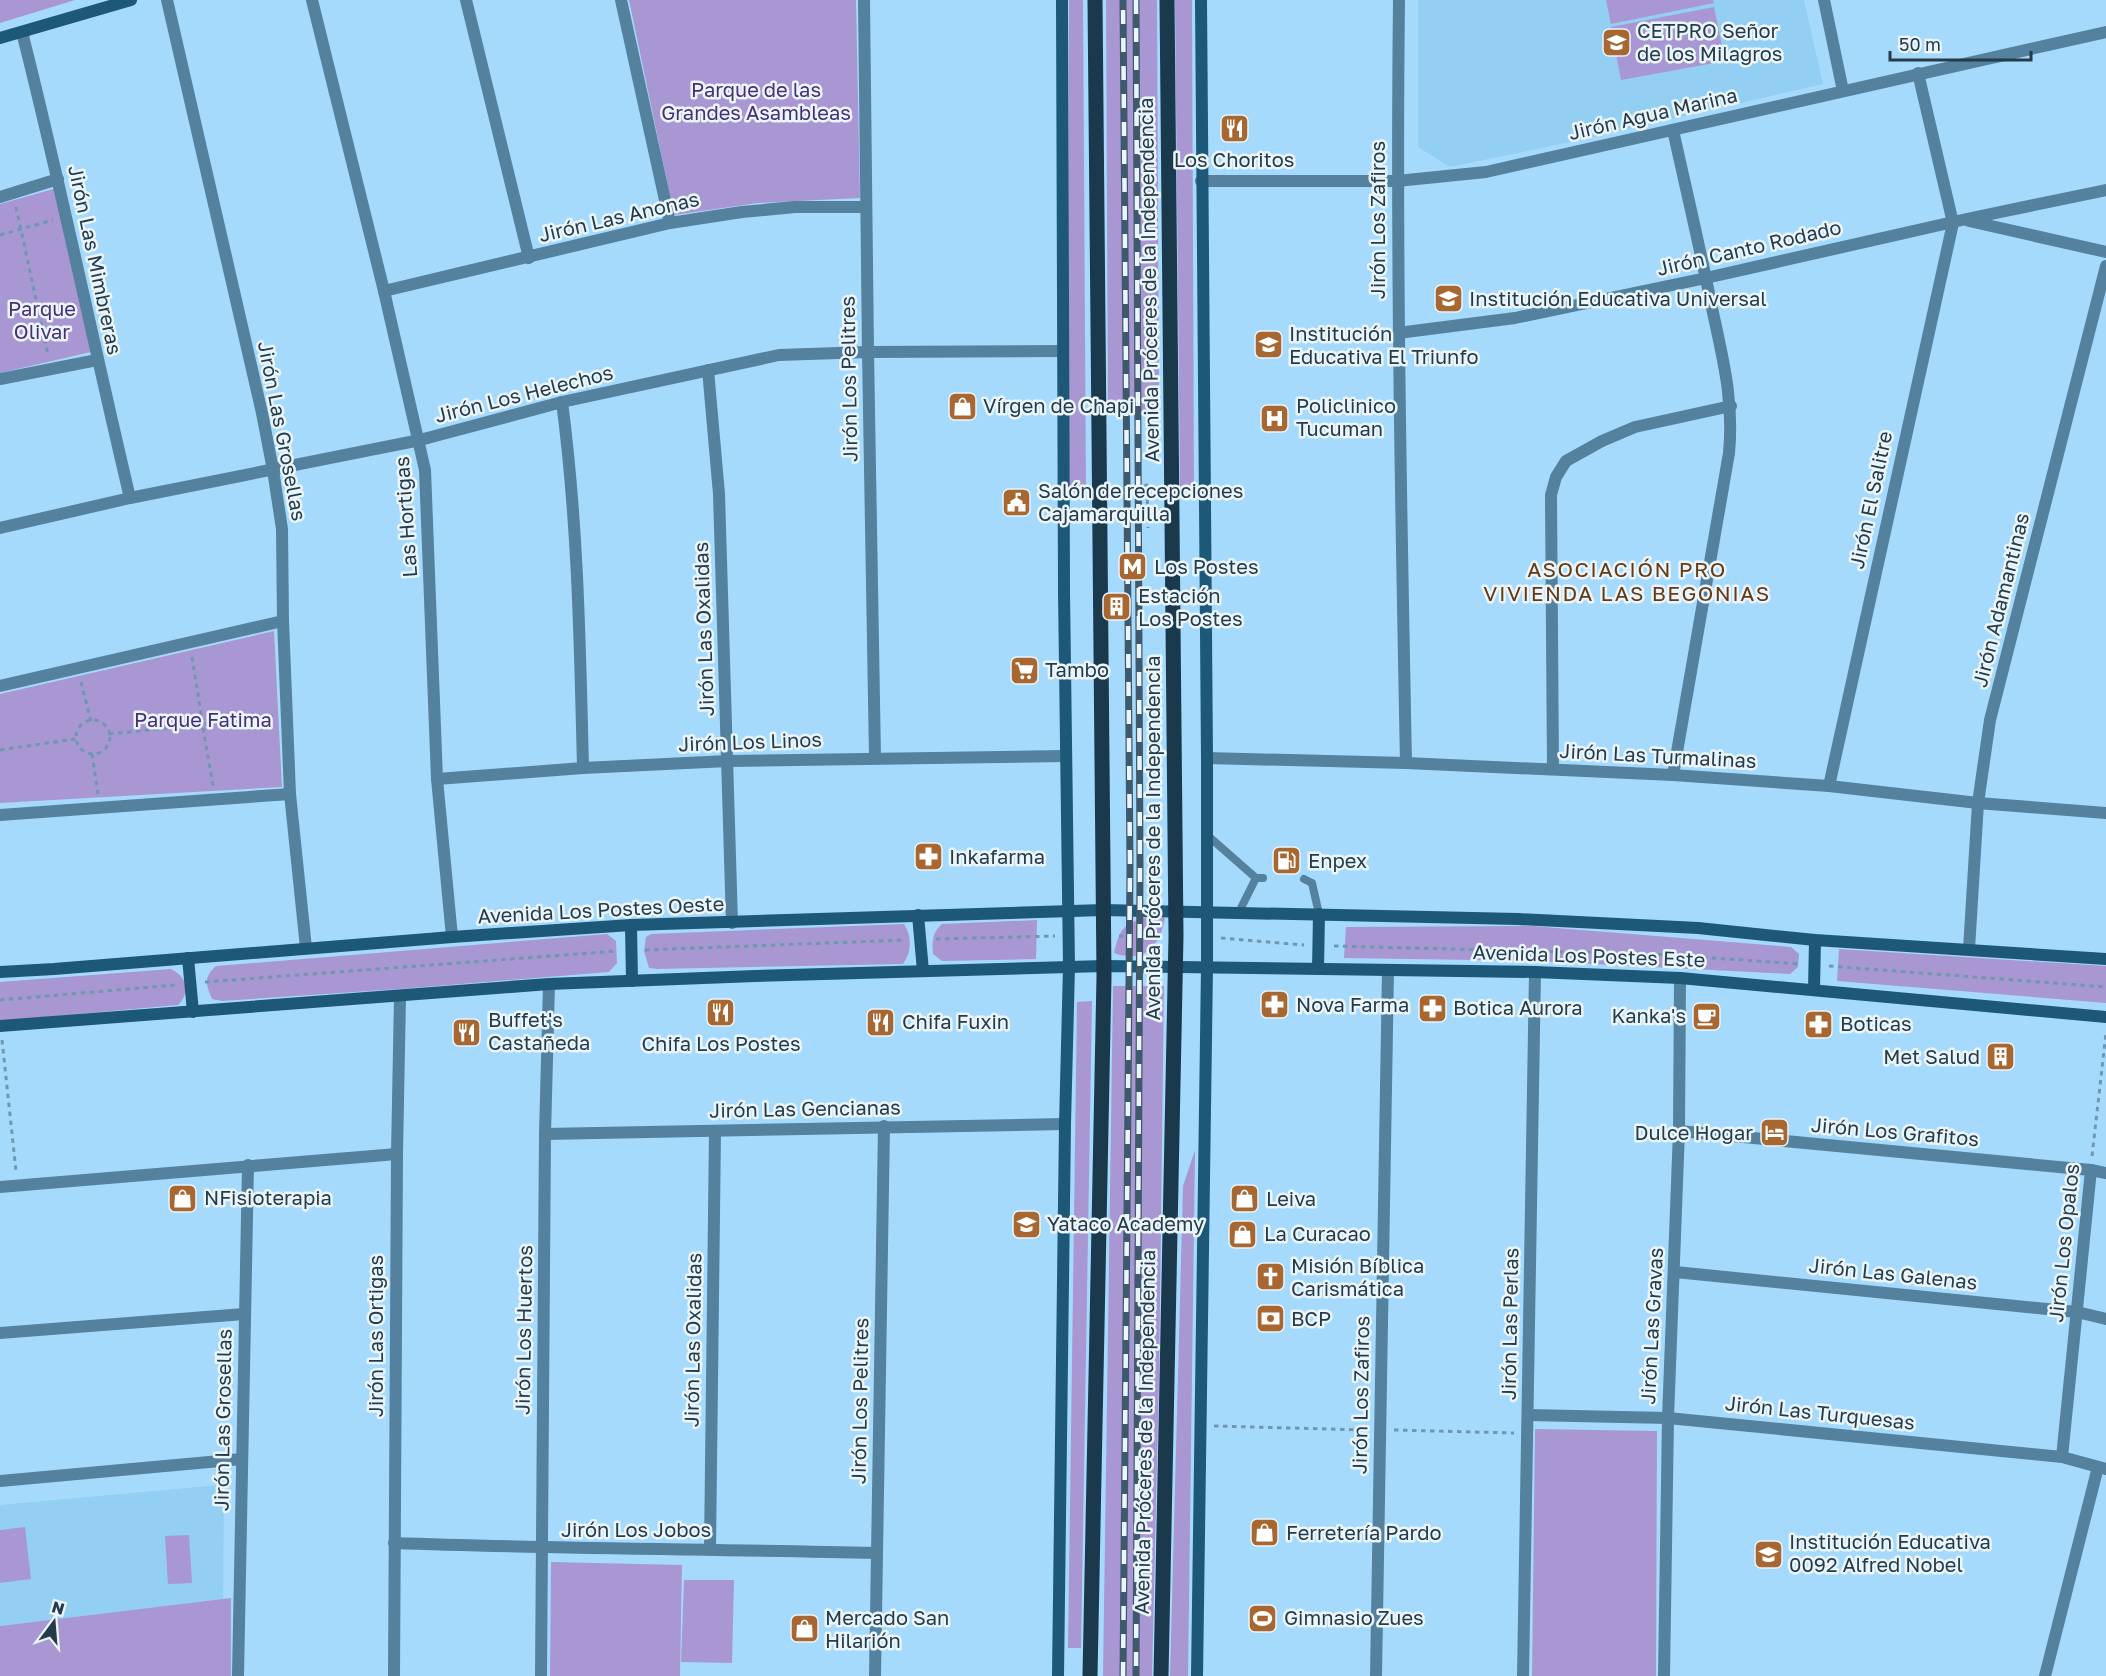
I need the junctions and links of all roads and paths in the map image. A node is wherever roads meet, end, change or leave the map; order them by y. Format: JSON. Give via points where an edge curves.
{"nodes":[{"id":1,"x":131,"y":0,"type":"edge"},
{"id":2,"x":167,"y":0,"type":"edge"},
{"id":3,"x":312,"y":0,"type":"edge"},
{"id":4,"x":466,"y":0,"type":"edge"},
{"id":5,"x":621,"y":0,"type":"edge"},
{"id":6,"x":864,"y":0,"type":"edge"},
{"id":7,"x":1062,"y":0,"type":"edge"},
{"id":8,"x":1095,"y":0,"type":"edge"},
{"id":9,"x":1167,"y":0,"type":"edge"},
{"id":10,"x":1200,"y":0,"type":"edge"},
{"id":11,"x":1399,"y":0,"type":"edge"},
{"id":12,"x":1824,"y":0,"type":"edge"},
{"id":13,"x":22,"y":32,"type":"junction"},
{"id":14,"x":2106,"y":32,"type":"edge"},
{"id":15,"x":0,"y":38,"type":"edge"},
{"id":16,"x":1918,"y":73,"type":"junction"},
{"id":17,"x":1843,"y":91,"type":"junction"},
{"id":18,"x":1673,"y":129,"type":"junction"},
{"id":19,"x":58,"y":179,"type":"junction"},
{"id":20,"x":1397,"y":181,"type":"junction"},
{"id":21,"x":1201,"y":182,"type":"junction"},
{"id":22,"x":2106,"y":190,"type":"edge"},
{"id":23,"x":0,"y":197,"type":"edge"},
{"id":24,"x":16,"y":206,"type":"dead end"},
{"id":25,"x":866,"y":207,"type":"junction"},
{"id":26,"x":53,"y":220,"type":"dead end"},
{"id":27,"x":1957,"y":221,"type":"junction"},
{"id":28,"x":669,"y":223,"type":"junction"},
{"id":29,"x":20,"y":230,"type":"junction"},
{"id":30,"x":0,"y":235,"type":"edge"},
{"id":31,"x":2106,"y":252,"type":"edge"},
{"id":32,"x":529,"y":258,"type":"junction"},
{"id":33,"x":2106,"y":266,"type":"edge"},
{"id":34,"x":1706,"y":278,"type":"junction"},
{"id":35,"x":384,"y":291,"type":"junction"},
{"id":36,"x":1398,"y":333,"type":"junction"},
{"id":37,"x":1063,"y":351,"type":"junction"},
{"id":38,"x":867,"y":352,"type":"junction"},
{"id":39,"x":48,"y":355,"type":"dead end"},
{"id":40,"x":97,"y":360,"type":"junction"},
{"id":41,"x":708,"y":370,"type":"junction"},
{"id":42,"x":0,"y":379,"type":"edge"},
{"id":43,"x":562,"y":402,"type":"junction"},
{"id":44,"x":1731,"y":406,"type":"junction"},
{"id":45,"x":420,"y":440,"type":"junction"},
{"id":46,"x":273,"y":470,"type":"junction"},
{"id":47,"x":1144,"y":486,"type":"dead end"},
{"id":48,"x":130,"y":498,"type":"junction"},
{"id":49,"x":0,"y":528,"type":"edge"},
{"id":50,"x":1149,"y":528,"type":"dead end"},
{"id":51,"x":283,"y":621,"type":"junction"},
{"id":52,"x":192,"y":657,"type":"dead end"},
{"id":53,"x":81,"y":682,"type":"dead end"},
{"id":54,"x":0,"y":686,"type":"edge"},
{"id":55,"x":91,"y":721,"type":"junction"},
{"id":56,"x":202,"y":721,"type":"junction"},
{"id":57,"x":207,"y":724,"type":"junction"},
{"id":58,"x":199,"y":725,"type":"junction"},
{"id":59,"x":273,"y":727,"type":"dead end"},
{"id":60,"x":203,"y":728,"type":"junction"},
{"id":61,"x":109,"y":734,"type":"junction"},
{"id":62,"x":76,"y":739,"type":"junction"},
{"id":63,"x":0,"y":750,"type":"edge"},
{"id":64,"x":92,"y":754,"type":"junction"},
{"id":65,"x":1065,"y":756,"type":"junction"},
{"id":66,"x":875,"y":758,"type":"junction"},
{"id":67,"x":1207,"y":758,"type":"junction"},
{"id":68,"x":728,"y":761,"type":"junction"},
{"id":69,"x":1406,"y":763,"type":"junction"},
{"id":70,"x":583,"y":768,"type":"junction"},
{"id":71,"x":1553,"y":769,"type":"junction"},
{"id":72,"x":1673,"y":776,"type":"junction"},
{"id":73,"x":437,"y":779,"type":"junction"},
{"id":74,"x":1829,"y":786,"type":"junction"},
{"id":75,"x":213,"y":788,"type":"dead end"},
{"id":76,"x":290,"y":794,"type":"junction"},
{"id":77,"x":98,"y":796,"type":"dead end"},
{"id":78,"x":1978,"y":803,"type":"junction"},
{"id":79,"x":2106,"y":813,"type":"edge"},
{"id":80,"x":0,"y":815,"type":"edge"},
{"id":81,"x":1207,"y":835,"type":"junction"},
{"id":82,"x":1304,"y":879,"type":"dead end"},
{"id":83,"x":1068,"y":910,"type":"junction"},
{"id":84,"x":1103,"y":910,"type":"junction"},
{"id":85,"x":1176,"y":911,"type":"junction"},
{"id":86,"x":1206,"y":911,"type":"junction"},
{"id":87,"x":1239,"y":912,"type":"junction"},
{"id":88,"x":1319,"y":914,"type":"junction"},
{"id":89,"x":918,"y":915,"type":"junction"},
{"id":90,"x":732,"y":923,"type":"junction"},
{"id":91,"x":631,"y":925,"type":"junction"},
{"id":92,"x":1068,"y":936,"type":"junction"},
{"id":93,"x":1104,"y":936,"type":"junction"},
{"id":94,"x":1176,"y":936,"type":"junction"},
{"id":95,"x":452,"y":937,"type":"junction"},
{"id":96,"x":1206,"y":937,"type":"junction"},
{"id":97,"x":920,"y":939,"type":"junction"},
{"id":98,"x":1815,"y":940,"type":"junction"},
{"id":99,"x":1318,"y":946,"type":"junction"},
{"id":100,"x":306,"y":948,"type":"junction"},
{"id":101,"x":631,"y":950,"type":"junction"},
{"id":102,"x":1969,"y":950,"type":"junction"},
{"id":103,"x":188,"y":958,"type":"junction"},
{"id":104,"x":2106,"y":958,"type":"edge"},
{"id":105,"x":1814,"y":965,"type":"junction"},
{"id":106,"x":1069,"y":966,"type":"junction"},
{"id":107,"x":1104,"y":966,"type":"junction"},
{"id":108,"x":1175,"y":967,"type":"junction"},
{"id":109,"x":1207,"y":967,"type":"junction"},
{"id":110,"x":1318,"y":969,"type":"junction"},
{"id":111,"x":1388,"y":970,"type":"junction"},
{"id":112,"x":923,"y":971,"type":"junction"},
{"id":113,"x":0,"y":972,"type":"edge"},
{"id":114,"x":1535,"y":972,"type":"junction"},
{"id":115,"x":1680,"y":978,"type":"junction"},
{"id":116,"x":632,"y":981,"type":"junction"},
{"id":117,"x":190,"y":983,"type":"junction"},
{"id":118,"x":549,"y":984,"type":"junction"},
{"id":119,"x":2106,"y":987,"type":"edge"},
{"id":120,"x":1814,"y":989,"type":"junction"},
{"id":121,"x":400,"y":997,"type":"junction"},
{"id":122,"x":0,"y":1000,"type":"edge"},
{"id":123,"x":193,"y":1012,"type":"junction"},
{"id":124,"x":2106,"y":1017,"type":"edge"},
{"id":125,"x":0,"y":1026,"type":"edge"},
{"id":126,"x":2106,"y":1033,"type":"edge"},
{"id":127,"x":1065,"y":1124,"type":"junction"},
{"id":128,"x":885,"y":1126,"type":"junction"},
{"id":129,"x":715,"y":1131,"type":"junction"},
{"id":130,"x":1679,"y":1131,"type":"junction"},
{"id":131,"x":545,"y":1134,"type":"junction"},
{"id":132,"x":397,"y":1154,"type":"junction"},
{"id":133,"x":248,"y":1165,"type":"junction"},
{"id":134,"x":2091,"y":1170,"type":"junction"},
{"id":135,"x":2106,"y":1173,"type":"edge"},
{"id":136,"x":18,"y":1185,"type":"junction"},
{"id":137,"x":0,"y":1187,"type":"edge"},
{"id":138,"x":1675,"y":1272,"type":"junction"},
{"id":139,"x":2077,"y":1312,"type":"junction"},
{"id":140,"x":244,"y":1314,"type":"junction"},
{"id":141,"x":2106,"y":1319,"type":"edge"},
{"id":142,"x":0,"y":1333,"type":"edge"},
{"id":143,"x":1528,"y":1415,"type":"junction"},
{"id":144,"x":1668,"y":1418,"type":"junction"},
{"id":145,"x":2062,"y":1457,"type":"junction"},
{"id":146,"x":242,"y":1459,"type":"junction"},
{"id":147,"x":2102,"y":1468,"type":"edge"},
{"id":148,"x":0,"y":1481,"type":"edge"},
{"id":149,"x":394,"y":1543,"type":"junction"},
{"id":150,"x":541,"y":1549,"type":"junction"},
{"id":151,"x":710,"y":1549,"type":"junction"},
{"id":152,"x":877,"y":1553,"type":"junction"},
{"id":153,"x":238,"y":1676,"type":"edge"},
{"id":154,"x":394,"y":1676,"type":"edge"},
{"id":155,"x":541,"y":1676,"type":"edge"},
{"id":156,"x":875,"y":1676,"type":"edge"},
{"id":157,"x":1058,"y":1676,"type":"edge"},
{"id":158,"x":1090,"y":1676,"type":"edge"},
{"id":159,"x":1161,"y":1676,"type":"edge"},
{"id":160,"x":1197,"y":1676,"type":"edge"},
{"id":161,"x":1376,"y":1676,"type":"edge"},
{"id":162,"x":1523,"y":1676,"type":"edge"},
{"id":163,"x":1664,"y":1676,"type":"edge"},
{"id":164,"x":2046,"y":1676,"type":"edge"}],
"edges":[{"from":1,"to":13,"type":"main road"},
{"from":2,"to":46,"type":"street","name":"Jirón Las Grosellas"},
{"from":3,"to":35,"type":"street","name":"Las Hortigas"},
{"from":4,"to":32,"type":"street"},
{"from":5,"to":28,"type":"street"},
{"from":6,"to":25,"type":"street","name":"Jirón Los Pelitres"},
{"from":7,"to":37,"type":"main road"},
{"from":8,"to":84,"type":"main road"},
{"from":9,"to":85,"type":"main road","name":"Avenida Próceres de la Independencia"},
{"from":10,"to":21,"type":"main road"},
{"from":11,"to":20,"type":"street","name":"Jirón Los Zafiros"},
{"from":12,"to":17,"type":"street"},
{"from":13,"to":15,"type":"main road"},
{"from":13,"to":19,"type":"street","name":"Jirón Las Mimbreras"},
{"from":14,"to":16,"type":"street","name":"Jirón Agua Marina"},
{"from":16,"to":17,"type":"street","name":"Jirón Agua Marina"},
{"from":16,"to":27,"type":"street"},
{"from":17,"to":18,"type":"street","name":"Jirón Agua Marina"},
{"from":18,"to":20,"type":"street","name":"Jirón Agua Marina","via":[[1486,172]]},
{"from":18,"to":34,"type":"street"},
{"from":19,"to":23,"type":"street"},
{"from":19,"to":40,"type":"street","name":"Jirón Las Mimbreras"},
{"from":20,"to":21,"type":"street","name":"Jirón Agua Marina"},
{"from":20,"to":36,"type":"street","name":"Jirón Los Zafiros"},
{"from":21,"to":67,"type":"main road"},
{"from":22,"to":27,"type":"street","name":"Jirón Canto Rodado"},
{"from":24,"to":29,"type":"path"},
{"from":25,"to":28,"type":"street","name":"Jirón Las Anonas","via":[[795,207]]},
{"from":25,"to":38,"type":"street","name":"Jirón Los Pelitres"},
{"from":26,"to":29,"type":"path"},
{"from":27,"to":31,"type":"street"},
{"from":27,"to":34,"type":"street","name":"Jirón Canto Rodado"},
{"from":27,"to":74,"type":"street","name":"Jirón El Salitre"},
{"from":28,"to":32,"type":"street","name":"Jirón Las Anonas"},
{"from":29,"to":30,"type":"path"},
{"from":29,"to":39,"type":"path"},
{"from":32,"to":35,"type":"street","name":"Jirón Las Anonas"},
{"from":33,"to":78,"type":"street","name":"Jirón Adamantinas","via":[[1990,720]]},
{"from":34,"to":36,"type":"street","name":"Jirón Canto Rodado","via":[[1515,318]]},
{"from":34,"to":44,"type":"street"},
{"from":35,"to":45,"type":"street","name":"Las Hortigas"},
{"from":36,"to":69,"type":"street","name":"Jirón Los Zafiros"},
{"from":37,"to":38,"type":"street","name":"Jirón Los Helechos"},
{"from":37,"to":65,"type":"main road"},
{"from":38,"to":41,"type":"street","name":"Jirón Los Helechos","via":[[779,355]]},
{"from":38,"to":66,"type":"street","name":"Jirón Los Pelitres"},
{"from":40,"to":42,"type":"street"},
{"from":40,"to":48,"type":"street","name":"Jirón Las Mimbreras"},
{"from":41,"to":43,"type":"street","name":"Jirón Los Helechos"},
{"from":41,"to":68,"type":"street","name":"Jirón Las Oxalidas","via":[[720,494]]},
{"from":43,"to":45,"type":"street","name":"Jirón Los Helechos"},
{"from":43,"to":70,"type":"street","via":[[574,514]]},
{"from":44,"to":71,"type":"street","via":[[1635,427],[1566,461],[1556,477],[1551,495]]},
{"from":44,"to":72,"type":"street","via":[[1729,453]]},
{"from":45,"to":46,"type":"street","name":"Jirón Los Helechos"},
{"from":45,"to":73,"type":"street","name":"Las Hortigas","via":[[426,470]]},
{"from":46,"to":48,"type":"street","name":"Jirón Los Helechos"},
{"from":46,"to":51,"type":"street","name":"Jirón Las Grosellas","via":[[282,529]]},
{"from":47,"to":50,"type":"path","via":[[1147,485]]},
{"from":48,"to":49,"type":"street","name":"Jirón Los Helechos"},
{"from":51,"to":54,"type":"street"},
{"from":51,"to":76,"type":"street","name":"Jirón Las Grosellas"},
{"from":52,"to":56,"type":"path"},
{"from":53,"to":55,"type":"path"},
{"from":55,"to":61,"type":"path","via":[[101,723]]},
{"from":55,"to":62,"type":"path","via":[[81,725]]},
{"from":56,"to":57,"type":"path"},
{"from":56,"to":58,"type":"path"},
{"from":57,"to":59,"type":"path","via":[[273,716]]},
{"from":57,"to":60,"type":"path"},
{"from":58,"to":60,"type":"path"},
{"from":58,"to":61,"type":"path"},
{"from":60,"to":75,"type":"path"},
{"from":61,"to":64,"type":"path","via":[[107,746]]},
{"from":62,"to":63,"type":"path"},
{"from":62,"to":64,"type":"path","via":[[82,750]]},
{"from":64,"to":77,"type":"path"},
{"from":65,"to":66,"type":"street","name":"Jirón Los Linos"},
{"from":65,"to":83,"type":"main road"},
{"from":66,"to":68,"type":"street","name":"Jirón Los Linos"},
{"from":67,"to":69,"type":"street","name":"Jirón Las Turmalinas"},
{"from":67,"to":81,"type":"main road"},
{"from":68,"to":70,"type":"street","name":"Jirón Los Linos"},
{"from":68,"to":90,"type":"street","name":"Jirón Las Oxalidas"},
{"from":69,"to":71,"type":"street","name":"Jirón Las Turmalinas"},
{"from":70,"to":73,"type":"street","name":"Jirón Los Linos"},
{"from":71,"to":72,"type":"street","name":"Jirón Las Turmalinas"},
{"from":72,"to":74,"type":"street","name":"Jirón Las Turmalinas"},
{"from":73,"to":95,"type":"street","name":"Las Hortigas"},
{"from":74,"to":78,"type":"street","name":"Jirón Las Turmalinas"},
{"from":76,"to":80,"type":"street"},
{"from":76,"to":100,"type":"street","name":"Jirón Las Grosellas"},
{"from":78,"to":79,"type":"street","name":"Jirón Las Turmalinas"},
{"from":78,"to":102,"type":"street","name":"Jirón Adamantinas"},
{"from":81,"to":86,"type":"main road"},
{"from":81,"to":87,"type":"lane","via":[[1260,878]]},
{"from":82,"to":88,"type":"lane","via":[[1312,883]]},
{"from":83,"to":84,"type":"main road","name":"Avenida Los Postes Oeste"},
{"from":83,"to":89,"type":"main road","name":"Avenida Los Postes Oeste"},
{"from":83,"to":92,"type":"main road"},
{"from":84,"to":85,"type":"main road","name":"Avenida Los Postes Oeste"},
{"from":84,"to":93,"type":"main road"},
{"from":85,"to":86,"type":"main road","name":"Avenida Los Postes Oeste"},
{"from":85,"to":94,"type":"main road","name":"Avenida Próceres de la Independencia"},
{"from":86,"to":87,"type":"main road","name":"Avenida Los Postes Este"},
{"from":86,"to":96,"type":"main road"},
{"from":87,"to":88,"type":"main road","name":"Avenida Los Postes Este"},
{"from":88,"to":98,"type":"main road","name":"Avenida Los Postes Este","via":[[1675,927]]},
{"from":88,"to":99,"type":"main road"},
{"from":89,"to":90,"type":"main road","name":"Avenida Los Postes Oeste"},
{"from":89,"to":97,"type":"main road"},
{"from":90,"to":91,"type":"main road","name":"Avenida Los Postes Oeste"},
{"from":91,"to":95,"type":"main road","name":"Avenida Los Postes Oeste"},
{"from":91,"to":101,"type":"main road"},
{"from":92,"to":97,"type":"path"},
{"from":92,"to":106,"type":"main road"},
{"from":93,"to":94,"type":"path"},
{"from":93,"to":107,"type":"main road"},
{"from":94,"to":108,"type":"main road","name":"Avenida Próceres de la Independencia"},
{"from":95,"to":100,"type":"main road","name":"Avenida Los Postes Oeste"},
{"from":96,"to":99,"type":"path"},
{"from":96,"to":109,"type":"main road"},
{"from":97,"to":101,"type":"path"},
{"from":97,"to":112,"type":"main road"},
{"from":98,"to":102,"type":"main road","name":"Avenida Los Postes Este"},
{"from":98,"to":105,"type":"main road"},
{"from":99,"to":105,"type":"path","via":[[1652,954]]},
{"from":99,"to":110,"type":"main road"},
{"from":100,"to":103,"type":"main road","name":"Avenida Los Postes Oeste"},
{"from":101,"to":116,"type":"main road"},
{"from":101,"to":117,"type":"path"},
{"from":102,"to":104,"type":"main road","name":"Avenida Los Postes Este"},
{"from":103,"to":113,"type":"main road","name":"Avenida Los Postes Oeste"},
{"from":103,"to":117,"type":"main road"},
{"from":105,"to":119,"type":"path"},
{"from":105,"to":120,"type":"main road"},
{"from":106,"to":107,"type":"main road","name":"Avenida Los Postes Este"},
{"from":106,"to":112,"type":"main road"},
{"from":106,"to":127,"type":"main road"},
{"from":107,"to":108,"type":"main road","name":"Avenida Los Postes Este"},
{"from":107,"to":158,"type":"main road"},
{"from":108,"to":109,"type":"main road","name":"Avenida Los Postes Este"},
{"from":108,"to":159,"type":"main road","name":"Avenida Próceres de la Independencia"},
{"from":109,"to":110,"type":"main road","name":"Avenida Los Postes Este"},
{"from":109,"to":160,"type":"main road"},
{"from":110,"to":111,"type":"main road","name":"Avenida Los Postes Este"},
{"from":111,"to":114,"type":"main road","name":"Avenida Los Postes Este"},
{"from":111,"to":161,"type":"street","name":"Jirón Los Zafiros"},
{"from":112,"to":116,"type":"main road"},
{"from":114,"to":115,"type":"main road","name":"Avenida Los Postes Este"},
{"from":114,"to":143,"type":"street","name":"Jirón Las Perlas"},
{"from":115,"to":120,"type":"main road","name":"Avenida Los Postes Este"},
{"from":115,"to":130,"type":"street","name":"Jirón Las Gravas"},
{"from":116,"to":118,"type":"main road"},
{"from":117,"to":122,"type":"path"},
{"from":117,"to":123,"type":"main road"},
{"from":118,"to":121,"type":"main road"},
{"from":118,"to":131,"type":"street","name":"Jirón Los Huertos"},
{"from":120,"to":124,"type":"main road","name":"Avenida Los Postes Este"},
{"from":121,"to":123,"type":"main road"},
{"from":121,"to":132,"type":"street","name":"Jirón Las Ortigas"},
{"from":123,"to":125,"type":"main road"},
{"from":125,"to":136,"type":"path"},
{"from":126,"to":134,"type":"path","name":"Jirón Los Opalos"},
{"from":127,"to":128,"type":"street","name":"Jirón Las Gencianas"},
{"from":127,"to":157,"type":"main road"},
{"from":128,"to":129,"type":"street","name":"Jirón Las Gencianas"},
{"from":128,"to":152,"type":"street","name":"Jirón Los Pelitres"},
{"from":129,"to":131,"type":"street","name":"Jirón Las Gencianas"},
{"from":129,"to":151,"type":"street","name":"Jirón Las Oxalidas"},
{"from":130,"to":134,"type":"street","name":"Jirón Los Grafitos"},
{"from":130,"to":138,"type":"street","name":"Jirón Las Gravas"},
{"from":131,"to":150,"type":"street","name":"Jirón Los Huertos"},
{"from":132,"to":133,"type":"street"},
{"from":132,"to":149,"type":"street","name":"Jirón Las Ortigas"},
{"from":133,"to":136,"type":"street"},
{"from":133,"to":140,"type":"street","name":"Jirón Las Grosellas"},
{"from":134,"to":135,"type":"street","name":"Jirón Los Grafitos"},
{"from":134,"to":139,"type":"street","name":"Jirón Los Opalos"},
{"from":136,"to":137,"type":"street"},
{"from":138,"to":139,"type":"street","name":"Jirón Las Galenas"},
{"from":138,"to":144,"type":"street","name":"Jirón Las Gravas"},
{"from":139,"to":141,"type":"street","name":"Jirón Las Galenas"},
{"from":139,"to":145,"type":"street","name":"Jirón Los Opalos"},
{"from":140,"to":142,"type":"street"},
{"from":140,"to":146,"type":"street","name":"Jirón Las Grosellas"},
{"from":143,"to":144,"type":"street","name":"Jirón Las Turquesas"},
{"from":143,"to":162,"type":"street","name":"Jirón Las Perlas"},
{"from":144,"to":145,"type":"street","name":"Jirón Las Turquesas"},
{"from":144,"to":163,"type":"street","name":"Jirón Las Gravas"},
{"from":145,"to":147,"type":"street","name":"Jirón Las Turquesas"},
{"from":146,"to":148,"type":"street"},
{"from":146,"to":153,"type":"street","name":"Jirón Las Grosellas"},
{"from":147,"to":164,"type":"street"},
{"from":149,"to":150,"type":"street","name":"Jirón Los Jobos"},
{"from":149,"to":154,"type":"street","name":"Jirón Las Ortigas"},
{"from":150,"to":151,"type":"street","name":"Jirón Los Jobos"},
{"from":150,"to":155,"type":"street","name":"Jirón Los Huertos"},
{"from":151,"to":152,"type":"street","name":"Jirón Los Jobos"},
{"from":152,"to":156,"type":"street","name":"Jirón Los Pelitres"}]}
